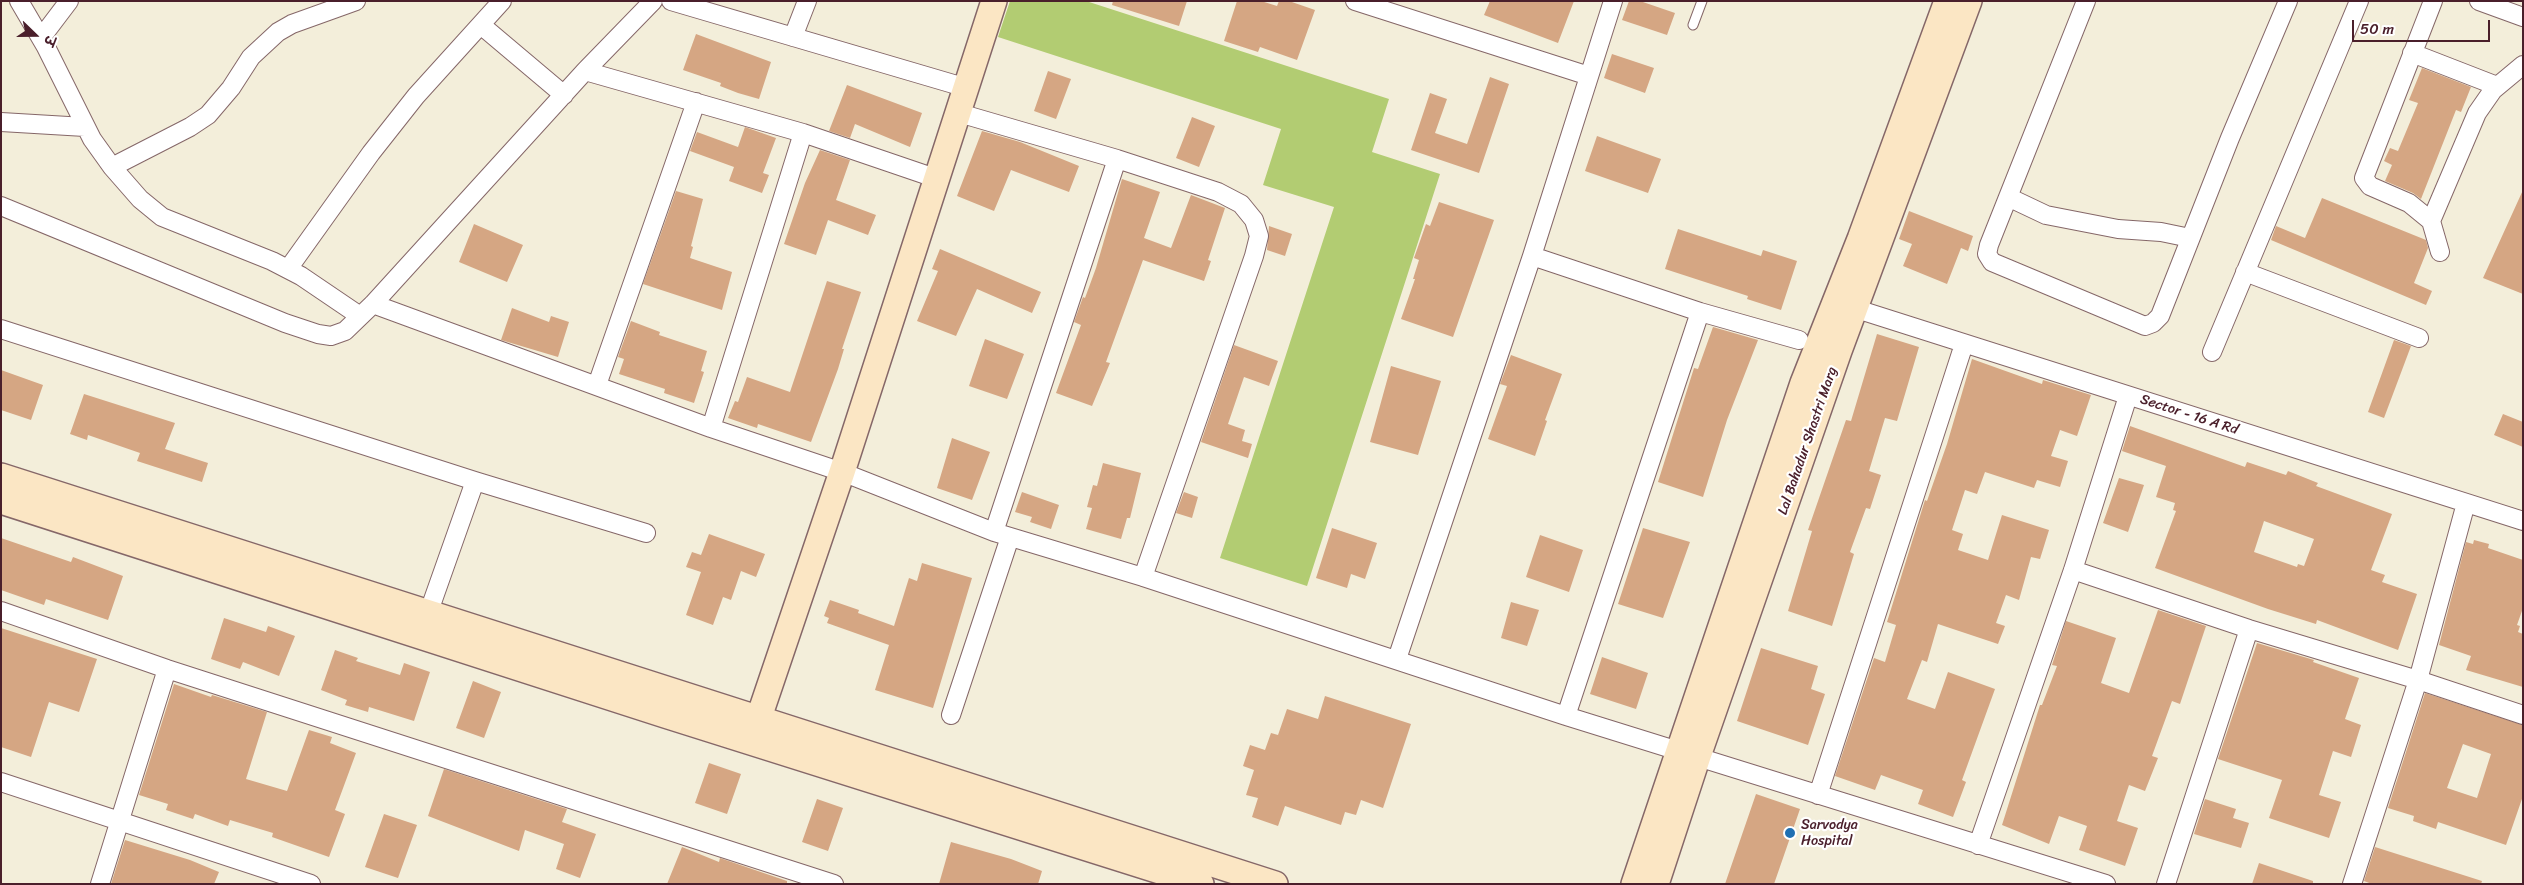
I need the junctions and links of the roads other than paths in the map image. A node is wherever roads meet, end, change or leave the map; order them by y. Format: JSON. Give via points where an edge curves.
{"nodes":[{"id":1,"x":19,"y":1,"type":"edge"},
{"id":2,"x":69,"y":1,"type":"edge"},
{"id":3,"x":356,"y":1,"type":"edge"},
{"id":4,"x":502,"y":1,"type":"edge"},
{"id":5,"x":653,"y":1,"type":"edge"},
{"id":6,"x":671,"y":1,"type":"edge"},
{"id":7,"x":807,"y":1,"type":"edge"},
{"id":8,"x":994,"y":1,"type":"edge"},
{"id":9,"x":1355,"y":1,"type":"edge"},
{"id":10,"x":1614,"y":1,"type":"edge"},
{"id":11,"x":1702,"y":1,"type":"edge"},
{"id":12,"x":2086,"y":1,"type":"edge"},
{"id":13,"x":2288,"y":1,"type":"edge"},
{"id":14,"x":2359,"y":1,"type":"edge"},
{"id":15,"x":2433,"y":1,"type":"edge"},
{"id":16,"x":2479,"y":1,"type":"edge"},
{"id":17,"x":1951,"y":5,"type":"edge"},
{"id":18,"x":2523,"y":17,"type":"edge"},
{"id":19,"x":481,"y":25,"type":"junction"},
{"id":20,"x":1693,"y":25,"type":"dead end"},
{"id":21,"x":793,"y":37,"type":"junction"},
{"id":22,"x":41,"y":38,"type":"junction"},
{"id":23,"x":2412,"y":53,"type":"junction"},
{"id":24,"x":2523,"y":64,"type":"edge"},
{"id":25,"x":585,"y":71,"type":"junction"},
{"id":26,"x":1589,"y":76,"type":"junction"},
{"id":27,"x":2497,"y":86,"type":"junction"},
{"id":28,"x":967,"y":88,"type":"junction"},
{"id":29,"x":564,"y":95,"type":"junction"},
{"id":30,"x":696,"y":102,"type":"junction"},
{"id":31,"x":959,"y":113,"type":"junction"},
{"id":32,"x":1,"y":122,"type":"edge"},
{"id":33,"x":85,"y":127,"type":"junction"},
{"id":34,"x":803,"y":134,"type":"junction"},
{"id":35,"x":1117,"y":159,"type":"junction"},
{"id":36,"x":112,"y":167,"type":"junction"},
{"id":37,"x":938,"y":179,"type":"junction"},
{"id":38,"x":2008,"y":197,"type":"junction"},
{"id":39,"x":1,"y":206,"type":"edge"},
{"id":40,"x":2431,"y":221,"type":"junction"},
{"id":41,"x":2190,"y":238,"type":"junction"},
{"id":42,"x":2440,"y":252,"type":"dead end"},
{"id":43,"x":1532,"y":256,"type":"junction"},
{"id":44,"x":288,"y":269,"type":"junction"},
{"id":45,"x":2245,"y":272,"type":"junction"},
{"id":46,"x":1846,"y":306,"type":"junction"},
{"id":47,"x":367,"y":310,"type":"junction"},
{"id":48,"x":1700,"y":312,"type":"junction"},
{"id":49,"x":1,"y":329,"type":"edge"},
{"id":50,"x":2419,"y":338,"type":"dead end"},
{"id":51,"x":1799,"y":340,"type":"dead end"},
{"id":52,"x":1964,"y":344,"type":"junction"},
{"id":53,"x":2212,"y":352,"type":"dead end"},
{"id":54,"x":597,"y":385,"type":"junction"},
{"id":55,"x":2128,"y":396,"type":"junction"},
{"id":56,"x":711,"y":428,"type":"junction"},
{"id":57,"x":842,"y":472,"type":"junction"},
{"id":58,"x":1,"y":476,"type":"edge"},
{"id":59,"x":475,"y":481,"type":"junction"},
{"id":60,"x":1,"y":501,"type":"edge"},
{"id":61,"x":2466,"y":503,"type":"junction"},
{"id":62,"x":2523,"y":521,"type":"edge"},
{"id":63,"x":646,"y":533,"type":"dead end"},
{"id":64,"x":1002,"y":534,"type":"junction"},
{"id":65,"x":2073,"y":570,"type":"junction"},
{"id":66,"x":1143,"y":577,"type":"junction"},
{"id":67,"x":1,"y":612,"type":"edge"},
{"id":68,"x":428,"y":614,"type":"junction"},
{"id":69,"x":2248,"y":629,"type":"junction"},
{"id":70,"x":1397,"y":659,"type":"junction"},
{"id":71,"x":167,"y":669,"type":"junction"},
{"id":72,"x":2418,"y":680,"type":"junction"},
{"id":73,"x":614,"y":686,"type":"junction"},
{"id":74,"x":2523,"y":715,"type":"edge"},
{"id":75,"x":951,"y":716,"type":"dead end"},
{"id":76,"x":1566,"y":716,"type":"junction"},
{"id":77,"x":755,"y":730,"type":"junction"},
{"id":78,"x":1688,"y":753,"type":"junction"},
{"id":79,"x":1,"y":782,"type":"edge"},
{"id":80,"x":1818,"y":795,"type":"junction"},
{"id":81,"x":1026,"y":817,"type":"junction"},
{"id":82,"x":121,"y":823,"type":"junction"},
{"id":83,"x":1978,"y":845,"type":"junction"},
{"id":84,"x":1222,"y":876,"type":"edge"},
{"id":85,"x":100,"y":884,"type":"edge"},
{"id":86,"x":311,"y":884,"type":"edge"},
{"id":87,"x":834,"y":884,"type":"edge"},
{"id":88,"x":1201,"y":884,"type":"edge"},
{"id":89,"x":1275,"y":884,"type":"edge"},
{"id":90,"x":1634,"y":884,"type":"edge"},
{"id":91,"x":1656,"y":884,"type":"edge"},
{"id":92,"x":2106,"y":884,"type":"edge"},
{"id":93,"x":2166,"y":884,"type":"edge"},
{"id":94,"x":2352,"y":884,"type":"edge"}],
"edges":[{"from":1,"to":22,"type":"street"},
{"from":2,"to":22,"type":"street"},
{"from":3,"to":36,"type":"street","via":[[278,32],[251,57],[208,115]]},
{"from":4,"to":19,"type":"street"},
{"from":5,"to":25,"type":"street"},
{"from":6,"to":21,"type":"street"},
{"from":7,"to":21,"type":"street"},
{"from":8,"to":28,"type":"street"},
{"from":9,"to":26,"type":"street"},
{"from":10,"to":26,"type":"street"},
{"from":11,"to":20,"type":"lane"},
{"from":12,"to":38,"type":"street"},
{"from":13,"to":41,"type":"street"},
{"from":14,"to":45,"type":"street"},
{"from":15,"to":23,"type":"street"},
{"from":16,"to":18,"type":"street"},
{"from":17,"to":46,"type":"street","name":"Lal Bahadur Shastri Marg"},
{"from":19,"to":29,"type":"street"},
{"from":19,"to":44,"type":"street","via":[[416,96]]},
{"from":21,"to":28,"type":"street"},
{"from":22,"to":33,"type":"street"},
{"from":23,"to":27,"type":"street"},
{"from":23,"to":40,"type":"street","via":[[2364,178],[2370,186],[2409,203]]},
{"from":24,"to":27,"type":"street"},
{"from":25,"to":29,"type":"street"},
{"from":25,"to":30,"type":"street"},
{"from":26,"to":43,"type":"street"},
{"from":27,"to":40,"type":"street","via":[[2477,112]]},
{"from":28,"to":31,"type":"street"},
{"from":29,"to":47,"type":"street"},
{"from":30,"to":34,"type":"street"},
{"from":30,"to":54,"type":"street"},
{"from":31,"to":35,"type":"street"},
{"from":31,"to":37,"type":"street"},
{"from":32,"to":33,"type":"street"},
{"from":33,"to":36,"type":"street"},
{"from":34,"to":37,"type":"street"},
{"from":34,"to":56,"type":"street"},
{"from":35,"to":64,"type":"street"},
{"from":35,"to":66,"type":"street","via":[[1218,192],[1241,204],[1254,220],[1259,236]]},
{"from":36,"to":44,"type":"street","via":[[140,198],[162,216]]},
{"from":37,"to":57,"type":"street"},
{"from":38,"to":41,"type":"street","via":[[2046,215]]},
{"from":38,"to":41,"type":"street","via":[[1989,245],[1987,254],[1992,262],[2139,325],[2153,323],[2160,316]]},
{"from":39,"to":47,"type":"street","via":[[318,334],[331,336],[344,331]]},
{"from":40,"to":42,"type":"street"},
{"from":43,"to":48,"type":"street"},
{"from":43,"to":70,"type":"street"},
{"from":44,"to":47,"type":"street"},
{"from":45,"to":50,"type":"street"},
{"from":45,"to":53,"type":"street"},
{"from":46,"to":52,"type":"street","name":"Sector - 16 A Rd"},
{"from":46,"to":78,"type":"street","name":"Lal Bahadur Shastri Marg","via":[[1839,351]]},
{"from":47,"to":54,"type":"street"},
{"from":48,"to":51,"type":"street"},
{"from":48,"to":76,"type":"street"},
{"from":49,"to":59,"type":"street"},
{"from":52,"to":55,"type":"street","name":"Sector - 16 A Rd"},
{"from":52,"to":80,"type":"street"},
{"from":54,"to":56,"type":"street"},
{"from":55,"to":61,"type":"street","name":"Sector - 16 A Rd"},
{"from":55,"to":65,"type":"street"},
{"from":56,"to":57,"type":"street"},
{"from":57,"to":64,"type":"street"},
{"from":57,"to":77,"type":"street"},
{"from":58,"to":68,"type":"street"},
{"from":59,"to":63,"type":"street"},
{"from":59,"to":68,"type":"street"},
{"from":60,"to":73,"type":"street"},
{"from":61,"to":62,"type":"street","name":"Sector - 16 A Rd"},
{"from":61,"to":72,"type":"street"},
{"from":64,"to":66,"type":"street"},
{"from":64,"to":75,"type":"street"},
{"from":65,"to":69,"type":"street"},
{"from":65,"to":83,"type":"street"},
{"from":66,"to":70,"type":"street"},
{"from":67,"to":71,"type":"street"},
{"from":68,"to":73,"type":"street"},
{"from":69,"to":72,"type":"street"},
{"from":69,"to":93,"type":"street"},
{"from":70,"to":76,"type":"street"},
{"from":71,"to":82,"type":"street"},
{"from":71,"to":87,"type":"street"},
{"from":72,"to":74,"type":"street"},
{"from":72,"to":94,"type":"street"},
{"from":73,"to":77,"type":"street"},
{"from":76,"to":78,"type":"street"},
{"from":77,"to":81,"type":"street"},
{"from":78,"to":80,"type":"street"},
{"from":78,"to":90,"type":"street"},
{"from":78,"to":91,"type":"street","name":"Lal Bahadur Shastri Marg"},
{"from":79,"to":82,"type":"street"},
{"from":80,"to":83,"type":"street"},
{"from":81,"to":84,"type":"street"},
{"from":81,"to":88,"type":"street"},
{"from":82,"to":85,"type":"street"},
{"from":82,"to":86,"type":"street"},
{"from":83,"to":92,"type":"street"},
{"from":84,"to":89,"type":"street"}]}
